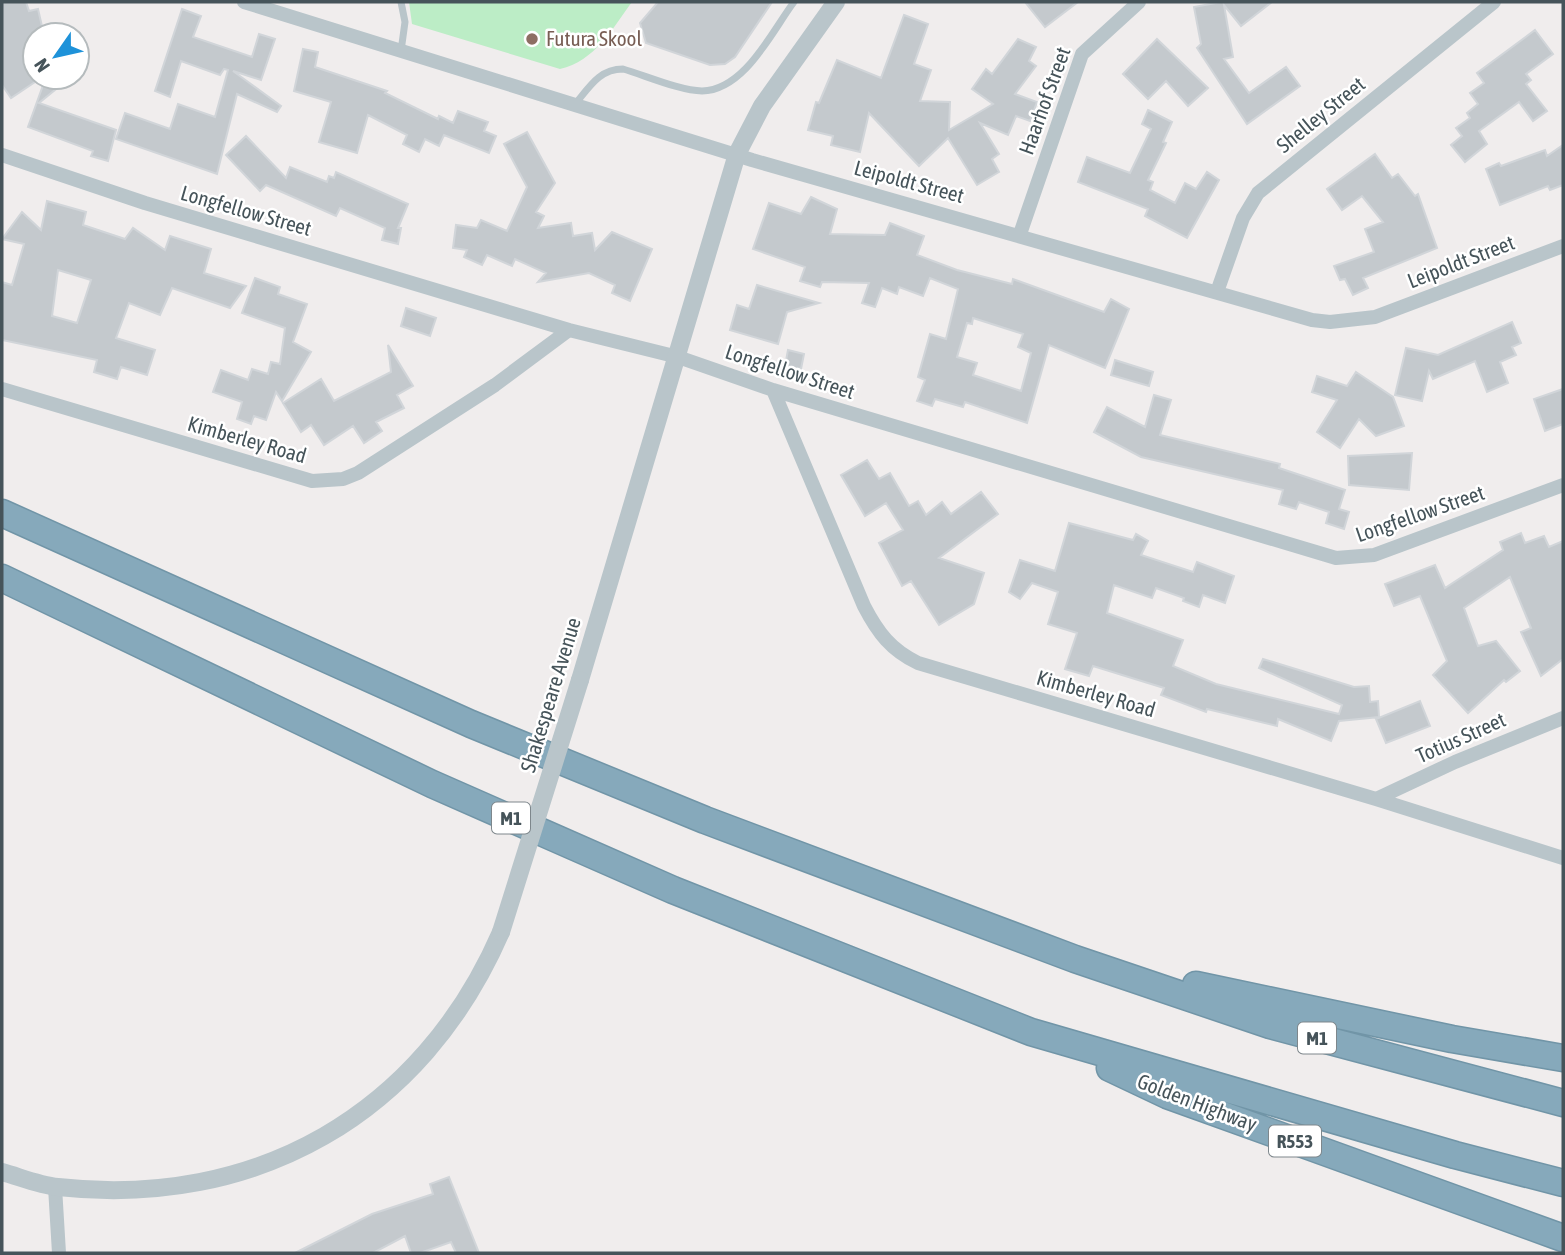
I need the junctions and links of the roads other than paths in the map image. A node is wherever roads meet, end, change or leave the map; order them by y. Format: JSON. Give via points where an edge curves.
{"nodes":[{"id":1,"x":244,"y":2,"type":"edge"},
{"id":2,"x":401,"y":2,"type":"edge"},
{"id":3,"x":794,"y":2,"type":"edge"},
{"id":4,"x":836,"y":2,"type":"edge"},
{"id":5,"x":1139,"y":2,"type":"edge"},
{"id":6,"x":1494,"y":2,"type":"edge"},
{"id":7,"x":401,"y":51,"type":"junction"},
{"id":8,"x":576,"y":103,"type":"junction"},
{"id":9,"x":737,"y":154,"type":"junction"},
{"id":10,"x":2,"y":155,"type":"edge"},
{"id":11,"x":1020,"y":234,"type":"junction"},
{"id":12,"x":1563,"y":246,"type":"edge"},
{"id":13,"x":1217,"y":292,"type":"junction"},
{"id":14,"x":569,"y":330,"type":"junction"},
{"id":15,"x":678,"y":357,"type":"junction"},
{"id":16,"x":2,"y":389,"type":"edge"},
{"id":17,"x":773,"y":390,"type":"junction"},
{"id":18,"x":1563,"y":485,"type":"edge"},
{"id":19,"x":2,"y":513,"type":"edge"},
{"id":20,"x":2,"y":578,"type":"edge"},
{"id":21,"x":1563,"y":719,"type":"edge"},
{"id":22,"x":1377,"y":799,"type":"junction"},
{"id":23,"x":1563,"y":858,"type":"edge"},
{"id":24,"x":1074,"y":959,"type":"junction"},
{"id":25,"x":1031,"y":1032,"type":"junction"},
{"id":26,"x":1563,"y":1058,"type":"edge"},
{"id":27,"x":1563,"y":1103,"type":"edge"},
{"id":28,"x":2,"y":1171,"type":"edge"},
{"id":29,"x":1563,"y":1183,"type":"edge"},
{"id":30,"x":55,"y":1187,"type":"junction"},
{"id":31,"x":1563,"y":1238,"type":"edge"},
{"id":32,"x":59,"y":1253,"type":"edge"}],
"edges":[{"from":1,"to":7,"type":"street","name":"Leipoldt Street"},
{"from":2,"to":7,"type":"lane","via":[[405,22]]},
{"from":3,"to":8,"type":"lane","via":[[747,67],[724,84],[701,91],[611,69]]},
{"from":4,"to":9,"type":"street","name":"Shakespeare Avenue","via":[[762,106]]},
{"from":5,"to":11,"type":"street","name":"Haarhof Street","via":[[1082,54]]},
{"from":6,"to":13,"type":"street","name":"Shelley Street","via":[[1258,193],[1243,218]]},
{"from":7,"to":8,"type":"street","name":"Leipoldt Street"},
{"from":8,"to":9,"type":"street","name":"Leipoldt Street"},
{"from":9,"to":11,"type":"street","name":"Leipoldt Street"},
{"from":9,"to":15,"type":"street","name":"Shakespeare Avenue"},
{"from":10,"to":14,"type":"street","name":"Longfellow Street","via":[[145,203]]},
{"from":11,"to":13,"type":"street","name":"Leipoldt Street"},
{"from":12,"to":13,"type":"street","name":"Leipoldt Street","via":[[1362,319],[1312,320]]},
{"from":14,"to":15,"type":"street","name":"Longfellow Street"},
{"from":14,"to":16,"type":"street","name":"Kimberley Road","via":[[381,459],[358,473],[328,481],[312,481]]},
{"from":15,"to":17,"type":"street","name":"Longfellow Street"},
{"from":15,"to":30,"type":"street","name":"Shakespeare Avenue","bridge":true,"via":[[501,932],[473,990],[428,1052],[388,1092],[325,1136],[252,1169],[198,1183],[128,1190]]},
{"from":17,"to":18,"type":"street","name":"Longfellow Street","via":[[1336,558],[1383,552]]},
{"from":17,"to":22,"type":"street","name":"Kimberley Road","via":[[864,606],[898,653],[918,663]]},
{"from":19,"to":24,"type":"highway","number":"M1","via":[[471,724],[705,820]]},
{"from":20,"to":25,"type":"highway","number":"M1","via":[[432,784],[673,890]]},
{"from":21,"to":22,"type":"street","name":"Totius Street"},
{"from":22,"to":23,"type":"street","name":"Kimberley Road"},
{"from":24,"to":26,"type":"highway","via":[[1452,1040]]},
{"from":24,"to":27,"type":"highway","number":"M1","via":[[1270,1025]]},
{"from":25,"to":29,"type":"highway","number":"M1"},
{"from":25,"to":31,"type":"highway","name":"Golden Highway","number":"R553","via":[[1167,1094]]},
{"from":28,"to":30,"type":"street","name":"Shakespeare Avenue"},
{"from":30,"to":32,"type":"street"}]}
